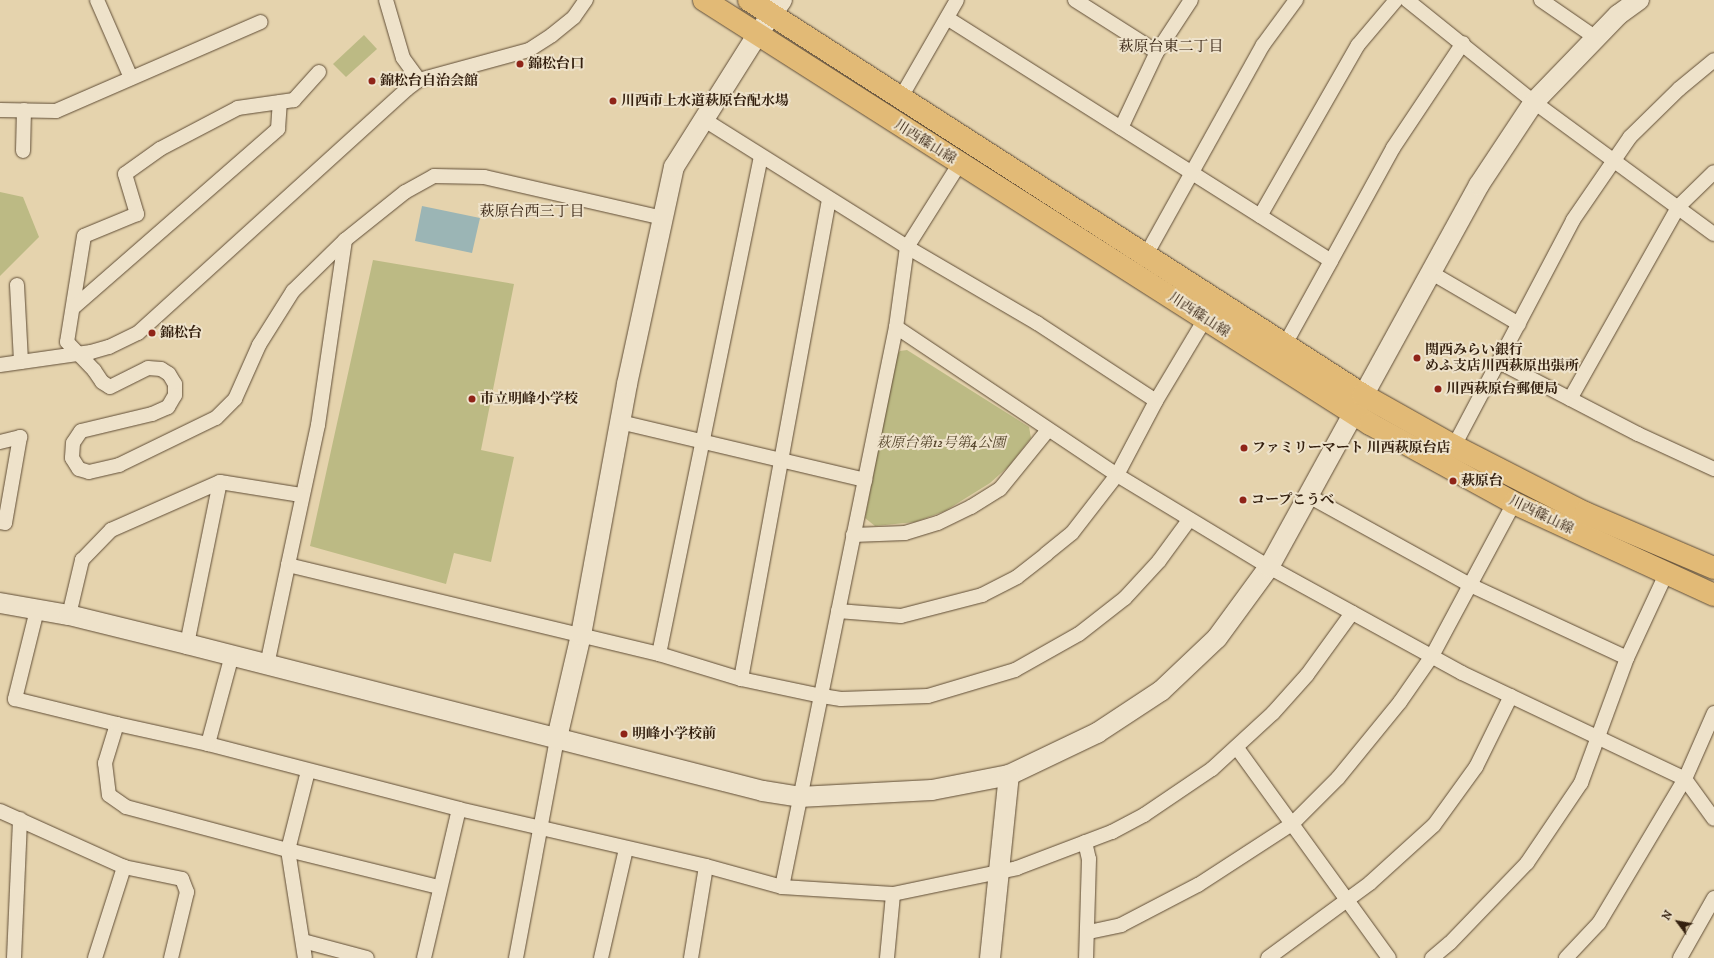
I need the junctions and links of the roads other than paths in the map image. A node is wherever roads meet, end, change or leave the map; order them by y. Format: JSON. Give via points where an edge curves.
{"nodes":[{"id":1,"x":97,"y":0,"type":"edge"},
{"id":2,"x":386,"y":0,"type":"edge"},
{"id":3,"x":586,"y":0,"type":"edge"},
{"id":4,"x":704,"y":0,"type":"edge"},
{"id":5,"x":749,"y":0,"type":"edge"},
{"id":6,"x":957,"y":0,"type":"edge"},
{"id":7,"x":1075,"y":0,"type":"edge"},
{"id":8,"x":1191,"y":0,"type":"edge"},
{"id":9,"x":1296,"y":0,"type":"edge"},
{"id":10,"x":1396,"y":0,"type":"edge"},
{"id":11,"x":1407,"y":0,"type":"edge"},
{"id":12,"x":1541,"y":0,"type":"edge"},
{"id":13,"x":1639,"y":0,"type":"edge"},
{"id":14,"x":776,"y":7,"type":"edge"},
{"id":15,"x":947,"y":18,"type":"junction"},
{"id":16,"x":261,"y":22,"type":"dead end"},
{"id":17,"x":757,"y":35,"type":"junction"},
{"id":18,"x":1596,"y":38,"type":"junction"},
{"id":19,"x":1463,"y":43,"type":"junction"},
{"id":20,"x":1157,"y":52,"type":"junction"},
{"id":21,"x":1714,"y":60,"type":"edge"},
{"id":22,"x":319,"y":72,"type":"dead end"},
{"id":23,"x":131,"y":78,"type":"junction"},
{"id":24,"x":419,"y":80,"type":"junction"},
{"id":25,"x":900,"y":99,"type":"junction"},
{"id":26,"x":280,"y":102,"type":"junction"},
{"id":27,"x":1534,"y":102,"type":"junction"},
{"id":28,"x":0,"y":110,"type":"edge"},
{"id":29,"x":24,"y":110,"type":"junction"},
{"id":30,"x":703,"y":119,"type":"junction"},
{"id":31,"x":1121,"y":128,"type":"junction"},
{"id":32,"x":23,"y":151,"type":"dead end"},
{"id":33,"x":761,"y":156,"type":"junction"},
{"id":34,"x":1615,"y":159,"type":"junction"},
{"id":35,"x":960,"y":163,"type":"junction"},
{"id":36,"x":1192,"y":171,"type":"junction"},
{"id":37,"x":1714,"y":172,"type":"edge"},
{"id":38,"x":829,"y":200,"type":"junction"},
{"id":39,"x":1678,"y":207,"type":"junction"},
{"id":40,"x":1260,"y":216,"type":"junction"},
{"id":41,"x":663,"y":218,"type":"junction"},
{"id":42,"x":1714,"y":234,"type":"edge"},
{"id":43,"x":346,"y":240,"type":"junction"},
{"id":44,"x":907,"y":247,"type":"junction"},
{"id":45,"x":1146,"y":255,"type":"junction"},
{"id":46,"x":1331,"y":261,"type":"junction"},
{"id":47,"x":1430,"y":272,"type":"junction"},
{"id":48,"x":17,"y":285,"type":"dead end"},
{"id":49,"x":74,"y":307,"type":"junction"},
{"id":50,"x":1205,"y":319,"type":"junction"},
{"id":51,"x":1519,"y":324,"type":"junction"},
{"id":52,"x":896,"y":327,"type":"junction"},
{"id":53,"x":1284,"y":346,"type":"junction"},
{"id":54,"x":79,"y":353,"type":"junction"},
{"id":55,"x":21,"y":362,"type":"junction"},
{"id":56,"x":1499,"y":362,"type":"junction"},
{"id":57,"x":0,"y":365,"type":"edge"},
{"id":58,"x":1570,"y":399,"type":"junction"},
{"id":59,"x":1156,"y":401,"type":"junction"},
{"id":60,"x":1358,"y":404,"type":"junction"},
{"id":61,"x":620,"y":422,"type":"junction"},
{"id":62,"x":1048,"y":430,"type":"junction"},
{"id":63,"x":0,"y":442,"type":"edge"},
{"id":64,"x":703,"y":443,"type":"junction"},
{"id":65,"x":1454,"y":446,"type":"junction"},
{"id":66,"x":782,"y":460,"type":"junction"},
{"id":67,"x":1714,"y":469,"type":"edge"},
{"id":68,"x":1117,"y":474,"type":"junction"},
{"id":69,"x":865,"y":480,"type":"junction"},
{"id":70,"x":220,"y":482,"type":"junction"},
{"id":71,"x":301,"y":495,"type":"junction"},
{"id":72,"x":1307,"y":495,"type":"junction"},
{"id":73,"x":1514,"y":503,"type":"junction"},
{"id":74,"x":1189,"y":520,"type":"junction"},
{"id":75,"x":0,"y":522,"type":"edge"},
{"id":76,"x":853,"y":535,"type":"junction"},
{"id":77,"x":288,"y":565,"type":"junction"},
{"id":78,"x":1269,"y":568,"type":"junction"},
{"id":79,"x":1714,"y":568,"type":"edge"},
{"id":80,"x":1666,"y":574,"type":"junction"},
{"id":81,"x":1470,"y":585,"type":"junction"},
{"id":82,"x":1714,"y":595,"type":"edge"},
{"id":83,"x":0,"y":603,"type":"edge"},
{"id":84,"x":37,"y":610,"type":"junction"},
{"id":85,"x":838,"y":611,"type":"junction"},
{"id":86,"x":1352,"y":613,"type":"junction"},
{"id":87,"x":69,"y":615,"type":"junction"},
{"id":88,"x":581,"y":635,"type":"junction"},
{"id":89,"x":187,"y":644,"type":"junction"},
{"id":90,"x":659,"y":654,"type":"junction"},
{"id":91,"x":232,"y":655,"type":"junction"},
{"id":92,"x":1432,"y":656,"type":"junction"},
{"id":93,"x":1627,"y":658,"type":"junction"},
{"id":94,"x":267,"y":665,"type":"junction"},
{"id":95,"x":741,"y":679,"type":"junction"},
{"id":96,"x":822,"y":696,"type":"junction"},
{"id":97,"x":1511,"y":696,"type":"junction"},
{"id":98,"x":1714,"y":713,"type":"edge"},
{"id":99,"x":117,"y":724,"type":"junction"},
{"id":100,"x":1598,"y":737,"type":"junction"},
{"id":101,"x":558,"y":738,"type":"junction"},
{"id":102,"x":208,"y":744,"type":"junction"},
{"id":103,"x":1237,"y":748,"type":"junction"},
{"id":104,"x":308,"y":771,"type":"junction"},
{"id":105,"x":1009,"y":775,"type":"junction"},
{"id":106,"x":1685,"y":779,"type":"junction"},
{"id":107,"x":799,"y":797,"type":"junction"},
{"id":108,"x":459,"y":809,"type":"junction"},
{"id":109,"x":0,"y":811,"type":"edge"},
{"id":110,"x":20,"y":819,"type":"junction"},
{"id":111,"x":1714,"y":819,"type":"edge"},
{"id":112,"x":1292,"y":824,"type":"junction"},
{"id":113,"x":540,"y":827,"type":"junction"},
{"id":114,"x":1085,"y":842,"type":"junction"},
{"id":115,"x":626,"y":849,"type":"junction"},
{"id":116,"x":288,"y":850,"type":"junction"},
{"id":117,"x":706,"y":866,"type":"junction"},
{"id":118,"x":124,"y":867,"type":"junction"},
{"id":119,"x":998,"y":873,"type":"junction"},
{"id":120,"x":439,"y":887,"type":"junction"},
{"id":121,"x":782,"y":887,"type":"junction"},
{"id":122,"x":893,"y":894,"type":"junction"},
{"id":123,"x":1714,"y":898,"type":"edge"},
{"id":124,"x":1347,"y":900,"type":"junction"},
{"id":125,"x":1088,"y":932,"type":"junction"},
{"id":126,"x":303,"y":941,"type":"junction"},
{"id":127,"x":14,"y":958,"type":"edge"},
{"id":128,"x":95,"y":958,"type":"edge"},
{"id":129,"x":171,"y":958,"type":"edge"},
{"id":130,"x":305,"y":958,"type":"edge"},
{"id":131,"x":367,"y":958,"type":"edge"},
{"id":132,"x":424,"y":958,"type":"edge"},
{"id":133,"x":516,"y":958,"type":"edge"},
{"id":134,"x":601,"y":958,"type":"edge"},
{"id":135,"x":690,"y":958,"type":"edge"},
{"id":136,"x":887,"y":958,"type":"edge"},
{"id":137,"x":990,"y":958,"type":"edge"},
{"id":138,"x":1086,"y":958,"type":"edge"},
{"id":139,"x":1268,"y":958,"type":"edge"},
{"id":140,"x":1389,"y":958,"type":"edge"},
{"id":141,"x":1432,"y":958,"type":"edge"},
{"id":142,"x":1566,"y":958,"type":"edge"},
{"id":143,"x":1680,"y":958,"type":"edge"}],
"edges":[{"from":1,"to":23,"type":"street"},
{"from":2,"to":24,"type":"street","via":[[403,58]]},
{"from":3,"to":24,"type":"street","via":[[574,17],[529,50]]},
{"from":4,"to":17,"type":"main road","name":"川西篠山線"},
{"from":5,"to":14,"type":"main road","name":"川西篠山線"},
{"from":6,"to":15,"type":"street"},
{"from":7,"to":20,"type":"street"},
{"from":8,"to":20,"type":"street"},
{"from":9,"to":36,"type":"street","via":[[1263,45]]},
{"from":10,"to":40,"type":"street","via":[[1358,45]]},
{"from":11,"to":19,"type":"street"},
{"from":12,"to":18,"type":"street"},
{"from":13,"to":18,"type":"street","via":[[1618,15]]},
{"from":14,"to":17,"type":"street"},
{"from":14,"to":25,"type":"main road","name":"川西篠山線"},
{"from":15,"to":25,"type":"street"},
{"from":15,"to":31,"type":"street"},
{"from":16,"to":23,"type":"street"},
{"from":17,"to":30,"type":"street"},
{"from":17,"to":35,"type":"main road","name":"川西篠山線"},
{"from":18,"to":27,"type":"street"},
{"from":19,"to":27,"type":"street"},
{"from":19,"to":46,"type":"street","via":[[1393,148]]},
{"from":20,"to":31,"type":"street"},
{"from":21,"to":34,"type":"street","via":[[1679,89],[1630,137]]},
{"from":22,"to":26,"type":"street","via":[[294,100]]},
{"from":23,"to":29,"type":"street","via":[[56,111]]},
{"from":24,"to":54,"type":"street","via":[[138,333],[109,347]]},
{"from":25,"to":45,"type":"main road","name":"川西篠山線"},
{"from":26,"to":49,"type":"street","via":[[278,129]]},
{"from":26,"to":49,"type":"street","via":[[238,108],[188,133],[125,174],[136,214],[84,236]]},
{"from":27,"to":34,"type":"street"},
{"from":27,"to":47,"type":"street","via":[[1479,185]]},
{"from":28,"to":29,"type":"street"},
{"from":29,"to":32,"type":"street"},
{"from":30,"to":33,"type":"street"},
{"from":30,"to":41,"type":"street","via":[[674,167]]},
{"from":31,"to":36,"type":"street"},
{"from":33,"to":38,"type":"street"},
{"from":33,"to":64,"type":"street"},
{"from":34,"to":39,"type":"street"},
{"from":34,"to":51,"type":"street","via":[[1573,220]]},
{"from":35,"to":44,"type":"street"},
{"from":35,"to":50,"type":"main road","name":"川西篠山線"},
{"from":36,"to":40,"type":"street"},
{"from":36,"to":45,"type":"street"},
{"from":37,"to":39,"type":"street"},
{"from":38,"to":44,"type":"street"},
{"from":38,"to":66,"type":"street"},
{"from":39,"to":42,"type":"street"},
{"from":39,"to":58,"type":"street"},
{"from":40,"to":46,"type":"street"},
{"from":41,"to":43,"type":"street","via":[[484,177],[434,176],[405,192]]},
{"from":41,"to":61,"type":"street"},
{"from":43,"to":54,"type":"street","via":[[293,291],[259,345],[235,399],[216,418],[119,465],[89,472],[79,469],[72,458],[73,443],[81,431],[152,414],[168,407],[176,395],[175,384],[169,374],[161,369],[148,368],[110,387],[102,382]]},
{"from":43,"to":71,"type":"street","via":[[318,425]]},
{"from":44,"to":52,"type":"street"},
{"from":44,"to":59,"type":"street","via":[[1037,323]]},
{"from":45,"to":53,"type":"main road","name":"川西篠山線"},
{"from":46,"to":53,"type":"street"},
{"from":47,"to":51,"type":"street"},
{"from":47,"to":60,"type":"street"},
{"from":48,"to":55,"type":"street"},
{"from":49,"to":54,"type":"street","via":[[67,342]]},
{"from":50,"to":59,"type":"street"},
{"from":50,"to":60,"type":"main road","name":"川西篠山線"},
{"from":51,"to":56,"type":"street"},
{"from":52,"to":62,"type":"street"},
{"from":52,"to":69,"type":"street"},
{"from":53,"to":60,"type":"main road","name":"川西篠山線"},
{"from":54,"to":55,"type":"street"},
{"from":55,"to":57,"type":"street"},
{"from":56,"to":58,"type":"street"},
{"from":56,"to":65,"type":"street"},
{"from":58,"to":67,"type":"street"},
{"from":59,"to":68,"type":"street"},
{"from":60,"to":65,"type":"main road","name":"川西篠山線"},
{"from":60,"to":72,"type":"street"},
{"from":60,"to":73,"type":"main road","name":"川西篠山線"},
{"from":61,"to":64,"type":"street"},
{"from":61,"to":88,"type":"street"},
{"from":62,"to":68,"type":"street"},
{"from":62,"to":76,"type":"street","via":[[1000,489],[971,507],[938,523],[905,533]]},
{"from":63,"to":75,"type":"street","via":[[20,437],[5,523]]},
{"from":64,"to":66,"type":"street"},
{"from":64,"to":90,"type":"street"},
{"from":65,"to":79,"type":"main road","name":"川西篠山線","via":[[1585,513]]},
{"from":66,"to":69,"type":"street"},
{"from":66,"to":95,"type":"street"},
{"from":68,"to":74,"type":"street"},
{"from":68,"to":85,"type":"street","via":[[1072,533],[1017,577],[982,595],[901,616]]},
{"from":69,"to":76,"type":"street"},
{"from":70,"to":71,"type":"street"},
{"from":70,"to":87,"type":"street","via":[[111,530],[82,560]]},
{"from":70,"to":89,"type":"street"},
{"from":71,"to":77,"type":"street"},
{"from":72,"to":78,"type":"street"},
{"from":72,"to":81,"type":"street"},
{"from":73,"to":80,"type":"main road","name":"川西篠山線"},
{"from":73,"to":81,"type":"street"},
{"from":74,"to":78,"type":"street"},
{"from":74,"to":96,"type":"street","via":[[1159,561],[1125,598],[1079,634],[1015,670],[928,696],[841,699]]},
{"from":76,"to":85,"type":"street"},
{"from":77,"to":88,"type":"street"},
{"from":77,"to":94,"type":"street"},
{"from":78,"to":86,"type":"street"},
{"from":78,"to":105,"type":"street","via":[[1217,638],[1161,692],[1097,733]]},
{"from":80,"to":82,"type":"main road","name":"川西篠山線"},
{"from":80,"to":93,"type":"street"},
{"from":81,"to":92,"type":"street"},
{"from":81,"to":93,"type":"street"},
{"from":83,"to":84,"type":"street"},
{"from":84,"to":87,"type":"street"},
{"from":84,"to":99,"type":"street","via":[[15,699]]},
{"from":85,"to":96,"type":"street"},
{"from":86,"to":92,"type":"street"},
{"from":86,"to":103,"type":"street","via":[[1307,675]]},
{"from":87,"to":89,"type":"street"},
{"from":88,"to":90,"type":"street"},
{"from":88,"to":101,"type":"street"},
{"from":89,"to":91,"type":"street"},
{"from":90,"to":95,"type":"street"},
{"from":91,"to":94,"type":"street"},
{"from":91,"to":102,"type":"street"},
{"from":92,"to":97,"type":"street"},
{"from":92,"to":112,"type":"street","via":[[1370,741]]},
{"from":93,"to":100,"type":"street"},
{"from":94,"to":101,"type":"street"},
{"from":95,"to":96,"type":"street"},
{"from":96,"to":107,"type":"street"},
{"from":97,"to":100,"type":"street"},
{"from":97,"to":124,"type":"street","via":[[1476,767],[1434,825],[1370,883]]},
{"from":98,"to":106,"type":"street"},
{"from":99,"to":102,"type":"street"},
{"from":99,"to":116,"type":"street","via":[[105,763],[109,795],[126,807]]},
{"from":100,"to":106,"type":"street"},
{"from":100,"to":141,"type":"street","via":[[1580,783],[1527,862],[1450,943]]},
{"from":101,"to":107,"type":"street","via":[[763,791]]},
{"from":101,"to":113,"type":"street"},
{"from":102,"to":104,"type":"street"},
{"from":103,"to":112,"type":"street"},
{"from":103,"to":114,"type":"street","via":[[1180,792],[1144,815]]},
{"from":104,"to":108,"type":"street"},
{"from":104,"to":116,"type":"street"},
{"from":105,"to":107,"type":"street","via":[[932,790]]},
{"from":105,"to":119,"type":"street"},
{"from":106,"to":111,"type":"street"},
{"from":106,"to":142,"type":"street","via":[[1599,923]]},
{"from":107,"to":121,"type":"street"},
{"from":108,"to":113,"type":"street"},
{"from":108,"to":120,"type":"street"},
{"from":109,"to":110,"type":"street"},
{"from":110,"to":118,"type":"street"},
{"from":110,"to":127,"type":"street"},
{"from":112,"to":124,"type":"street"},
{"from":112,"to":125,"type":"street","via":[[1198,885],[1121,925]]},
{"from":113,"to":115,"type":"street"},
{"from":113,"to":133,"type":"street"},
{"from":114,"to":119,"type":"street"},
{"from":114,"to":125,"type":"street","via":[[1089,859]]},
{"from":115,"to":117,"type":"street"},
{"from":115,"to":134,"type":"street"},
{"from":116,"to":120,"type":"street"},
{"from":116,"to":126,"type":"street"},
{"from":117,"to":121,"type":"street"},
{"from":117,"to":135,"type":"street"},
{"from":118,"to":128,"type":"street"},
{"from":118,"to":129,"type":"street","via":[[182,879],[187,892]]},
{"from":119,"to":122,"type":"street"},
{"from":119,"to":137,"type":"street"},
{"from":120,"to":132,"type":"street"},
{"from":121,"to":122,"type":"street"},
{"from":122,"to":136,"type":"street"},
{"from":123,"to":143,"type":"street"},
{"from":124,"to":139,"type":"street"},
{"from":124,"to":140,"type":"street"},
{"from":125,"to":138,"type":"street"},
{"from":126,"to":130,"type":"street"},
{"from":126,"to":131,"type":"street"}]}
